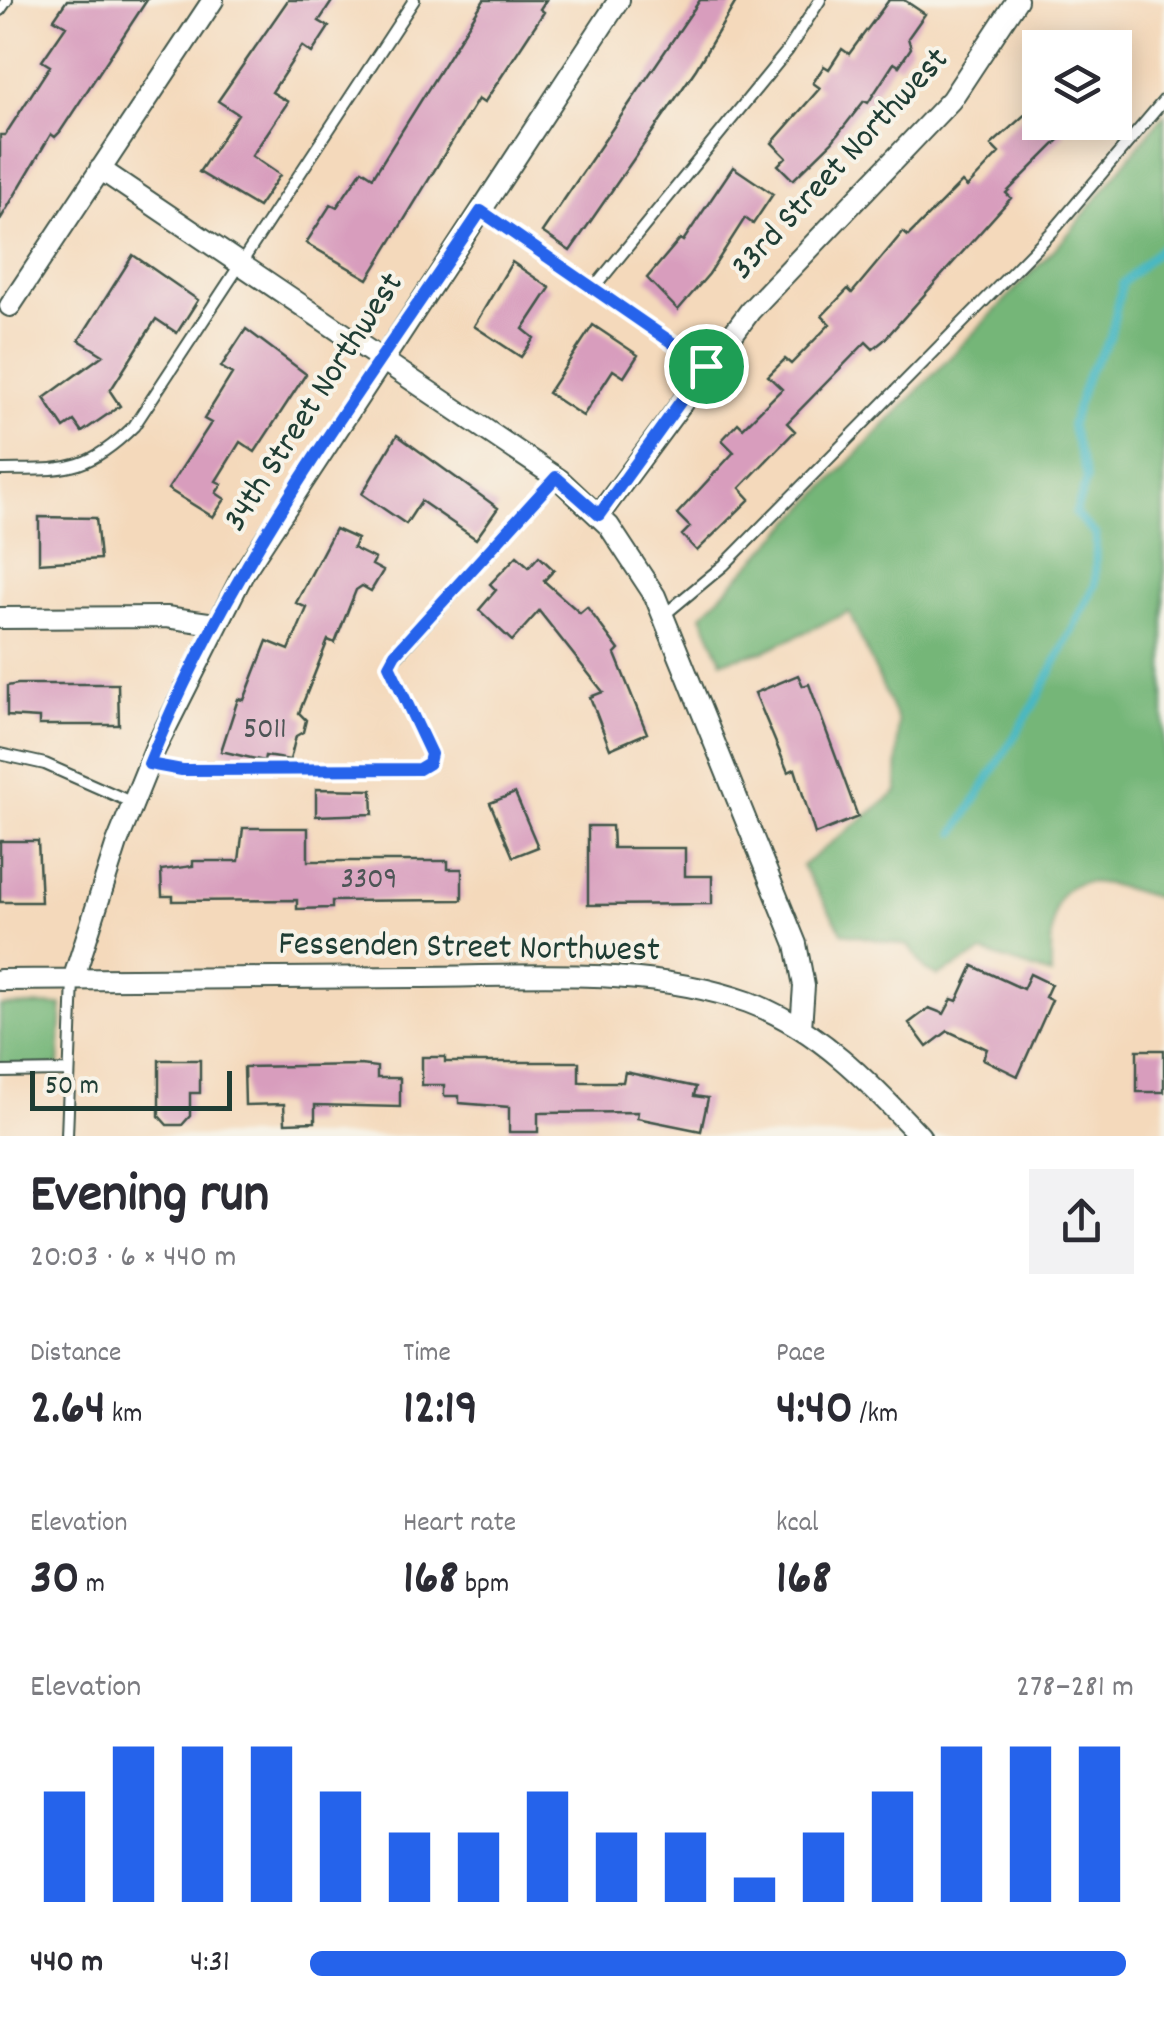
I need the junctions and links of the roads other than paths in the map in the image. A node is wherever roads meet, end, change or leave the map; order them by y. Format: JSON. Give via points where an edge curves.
{"nodes":[{"id":1,"x":6,"y":0,"type":"edge"},
{"id":2,"x":213,"y":0,"type":"edge"},
{"id":3,"x":414,"y":0,"type":"edge"},
{"id":4,"x":619,"y":0,"type":"edge"},
{"id":5,"x":820,"y":0,"type":"edge"},
{"id":6,"x":1017,"y":0,"type":"edge"},
{"id":7,"x":0,"y":10,"type":"edge"},
{"id":8,"x":1164,"y":100,"type":"edge"},
{"id":9,"x":100,"y":169,"type":"junction"},
{"id":10,"x":481,"y":211,"type":"junction"},
{"id":11,"x":240,"y":262,"type":"junction"},
{"id":12,"x":594,"y":288,"type":"junction"},
{"id":13,"x":10,"y":306,"type":"dead end"},
{"id":14,"x":384,"y":358,"type":"junction"},
{"id":15,"x":706,"y":366,"type":"junction"},
{"id":16,"x":0,"y":470,"type":"edge"},
{"id":17,"x":556,"y":477,"type":"junction"},
{"id":18,"x":599,"y":515,"type":"junction"},
{"id":19,"x":664,"y":616,"type":"junction"},
{"id":20,"x":0,"y":618,"type":"edge"},
{"id":21,"x":215,"y":624,"type":"junction"},
{"id":22,"x":0,"y":754,"type":"edge"},
{"id":23,"x":149,"y":764,"type":"junction"},
{"id":24,"x":133,"y":802,"type":"junction"},
{"id":25,"x":0,"y":980,"type":"edge"},
{"id":26,"x":73,"y":980,"type":"junction"},
{"id":27,"x":800,"y":1028,"type":"junction"},
{"id":28,"x":0,"y":1072,"type":"edge"},
{"id":29,"x":67,"y":1072,"type":"junction"},
{"id":30,"x":67,"y":1136,"type":"edge"},
{"id":31,"x":920,"y":1136,"type":"edge"}],
"edges":[{"from":1,"to":7,"type":"lane"},
{"from":2,"to":9,"type":"street"},
{"from":3,"to":11,"type":"lane"},
{"from":4,"to":10,"type":"street","name":"34th Street Northwest"},
{"from":5,"to":12,"type":"lane","via":[[788,50]]},
{"from":6,"to":15,"type":"street","name":"33rd Street Northwest","via":[[923,134],[787,270]]},
{"from":8,"to":19,"type":"lane","via":[[1053,231],[724,565]]},
{"from":9,"to":11,"type":"street"},
{"from":9,"to":13,"type":"street"},
{"from":10,"to":12,"type":"lane"},
{"from":10,"to":14,"type":"street","name":"34th Street Northwest"},
{"from":11,"to":14,"type":"street"},
{"from":11,"to":16,"type":"lane","via":[[134,426],[103,456],[67,469]]},
{"from":12,"to":15,"type":"lane"},
{"from":14,"to":17,"type":"street"},
{"from":14,"to":21,"type":"street","name":"34th Street Northwest"},
{"from":15,"to":18,"type":"street","name":"33rd Street Northwest"},
{"from":17,"to":18,"type":"street"},
{"from":17,"to":23,"type":"lane","via":[[389,665],[431,754],[429,763],[419,769],[221,770]]},
{"from":18,"to":19,"type":"street","via":[[639,566]]},
{"from":19,"to":27,"type":"street","via":[[799,952]]},
{"from":20,"to":21,"type":"street","via":[[166,617]]},
{"from":21,"to":23,"type":"street","name":"34th Street Northwest"},
{"from":22,"to":24,"type":"lane","via":[[45,764]]},
{"from":23,"to":24,"type":"street","name":"34th Street Northwest"},
{"from":24,"to":26,"type":"street","name":"34th Street Northwest"},
{"from":25,"to":26,"type":"street","name":"Fessenden Street Northwest"},
{"from":26,"to":27,"type":"street","name":"Fessenden Street Northwest","via":[[607,977],[704,989]]},
{"from":26,"to":29,"type":"lane"},
{"from":27,"to":31,"type":"street","name":"Fessenden Street Northwest"},
{"from":28,"to":29,"type":"lane"},
{"from":29,"to":30,"type":"lane"}]}
